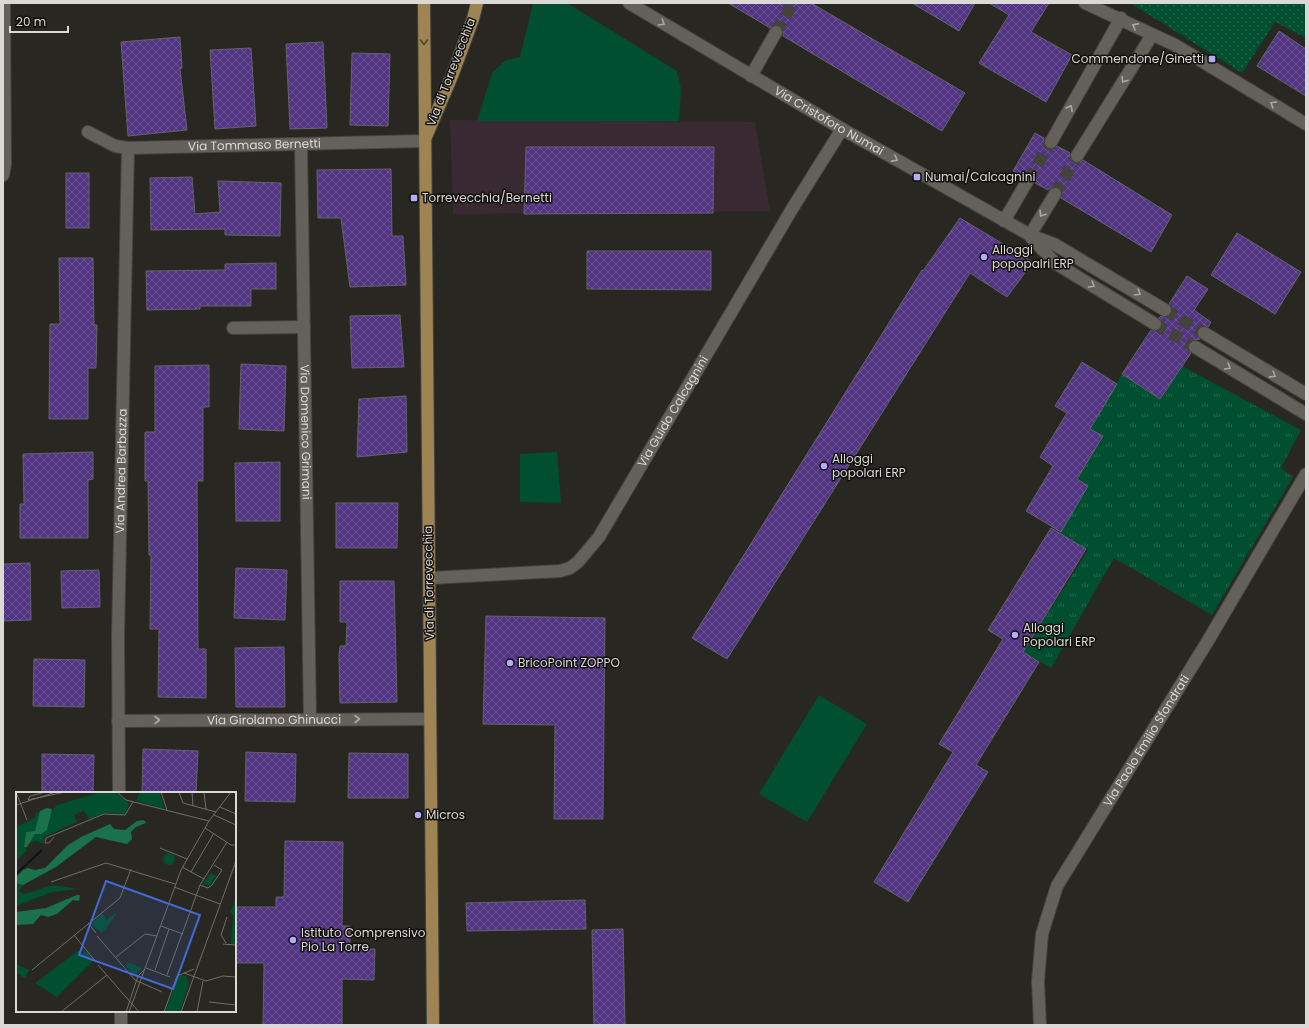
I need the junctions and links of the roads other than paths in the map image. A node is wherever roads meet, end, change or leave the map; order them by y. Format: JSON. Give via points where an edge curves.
{"nodes":[{"id":1,"x":4,"y":3,"type":"edge"},
{"id":2,"x":424,"y":3,"type":"edge"},
{"id":3,"x":476,"y":3,"type":"edge"},
{"id":4,"x":629,"y":3,"type":"edge"},
{"id":5,"x":1085,"y":3,"type":"edge"},
{"id":6,"x":1107,"y":3,"type":"edge"},
{"id":7,"x":1121,"y":18,"type":"junction"},
{"id":8,"x":776,"y":32,"type":"tunnel mouth"},
{"id":9,"x":1152,"y":35,"type":"junction"},
{"id":10,"x":751,"y":76,"type":"junction"},
{"id":11,"x":1306,"y":124,"type":"edge"},
{"id":12,"x":842,"y":130,"type":"junction"},
{"id":13,"x":88,"y":132,"type":"dead end"},
{"id":14,"x":424,"y":141,"type":"junction"},
{"id":15,"x":1051,"y":142,"type":"tunnel mouth"},
{"id":16,"x":301,"y":146,"type":"junction"},
{"id":17,"x":128,"y":148,"type":"junction"},
{"id":18,"x":1077,"y":156,"type":"tunnel mouth"},
{"id":19,"x":3,"y":175,"type":"edge"},
{"id":20,"x":1028,"y":180,"type":"tunnel mouth"},
{"id":21,"x":1055,"y":194,"type":"tunnel mouth"},
{"id":22,"x":1004,"y":220,"type":"junction"},
{"id":23,"x":1030,"y":235,"type":"junction"},
{"id":24,"x":1165,"y":310,"type":"tunnel mouth"},
{"id":25,"x":1155,"y":324,"type":"tunnel mouth"},
{"id":26,"x":304,"y":327,"type":"junction"},
{"id":27,"x":233,"y":328,"type":"dead end"},
{"id":28,"x":1204,"y":333,"type":"tunnel mouth"},
{"id":29,"x":1195,"y":347,"type":"tunnel mouth"},
{"id":30,"x":1306,"y":394,"type":"edge"},
{"id":31,"x":1306,"y":414,"type":"edge"},
{"id":32,"x":1306,"y":474,"type":"edge"},
{"id":33,"x":430,"y":578,"type":"junction"},
{"id":34,"x":310,"y":719,"type":"junction"},
{"id":35,"x":430,"y":719,"type":"junction"},
{"id":36,"x":118,"y":721,"type":"junction"},
{"id":37,"x":119,"y":792,"type":"edge"},
{"id":38,"x":121,"y":1012,"type":"edge"},
{"id":39,"x":121,"y":1025,"type":"edge"},
{"id":40,"x":433,"y":1025,"type":"edge"},
{"id":41,"x":1040,"y":1025,"type":"edge"}],
"edges":[{"from":1,"to":19,"type":"street"},
{"from":2,"to":14,"type":"main road","name":"Via di Torrevecchia","one_way":true},
{"from":3,"to":14,"type":"main road","name":"Via di Torrevecchia","via":[[474,19]]},
{"from":4,"to":10,"type":"street","name":"Via Cristoforo Numai","one_way":true},
{"from":5,"to":7,"type":"street"},
{"from":6,"to":7,"type":"street"},
{"from":9,"to":7,"type":"street","one_way":true},
{"from":15,"to":7,"type":"street","one_way":true},
{"from":8,"to":10,"type":"street"},
{"from":11,"to":9,"type":"street","one_way":true},
{"from":9,"to":18,"type":"street","one_way":true},
{"from":10,"to":12,"type":"street","name":"Via Cristoforo Numai"},
{"from":12,"to":22,"type":"street","name":"Via Cristoforo Numai","one_way":true},
{"from":12,"to":33,"type":"street","name":"Via Guido Calcagnini","via":[[792,209],[599,536],[585,555],[570,568],[550,573]]},
{"from":13,"to":17,"type":"street","name":"Via Tommaso Bernetti","via":[[115,146]]},
{"from":14,"to":16,"type":"street","name":"Via Tommaso Bernetti"},
{"from":14,"to":33,"type":"main road","name":"Via di Torrevecchia"},
{"from":16,"to":17,"type":"street","name":"Via Tommaso Bernetti"},
{"from":16,"to":26,"type":"street","name":"Via Domenico Grimani"},
{"from":17,"to":36,"type":"street","name":"Via Andrea Barbazza"},
{"from":20,"to":22,"type":"street"},
{"from":21,"to":23,"type":"street","one_way":true},
{"from":22,"to":23,"type":"street","name":"Via Cristoforo Numai"},
{"from":23,"to":24,"type":"street","name":"Via Cristoforo Numai","one_way":true,"via":[[1054,244]]},
{"from":23,"to":25,"type":"street","name":"Via Cristoforo Numai","one_way":true,"via":[[1055,263]]},
{"from":26,"to":27,"type":"street"},
{"from":26,"to":34,"type":"street","name":"Via Domenico Grimani"},
{"from":28,"to":30,"type":"street","one_way":true},
{"from":29,"to":31,"type":"street","one_way":true},
{"from":32,"to":41,"type":"street","name":"Via Paolo Emilio Sfondrati","via":[[1209,639],[1057,886],[1042,934],[1038,981]]},
{"from":33,"to":35,"type":"main road","name":"Via di Torrevecchia"},
{"from":34,"to":35,"type":"street","name":"Via Girolamo Ghinucci","one_way":true},
{"from":36,"to":34,"type":"street","name":"Via Girolamo Ghinucci","one_way":true},
{"from":35,"to":40,"type":"main road","name":"Via di Torrevecchia"},
{"from":36,"to":37,"type":"street","name":"Via Andrea Barbazza"},
{"from":38,"to":39,"type":"street"}]}
